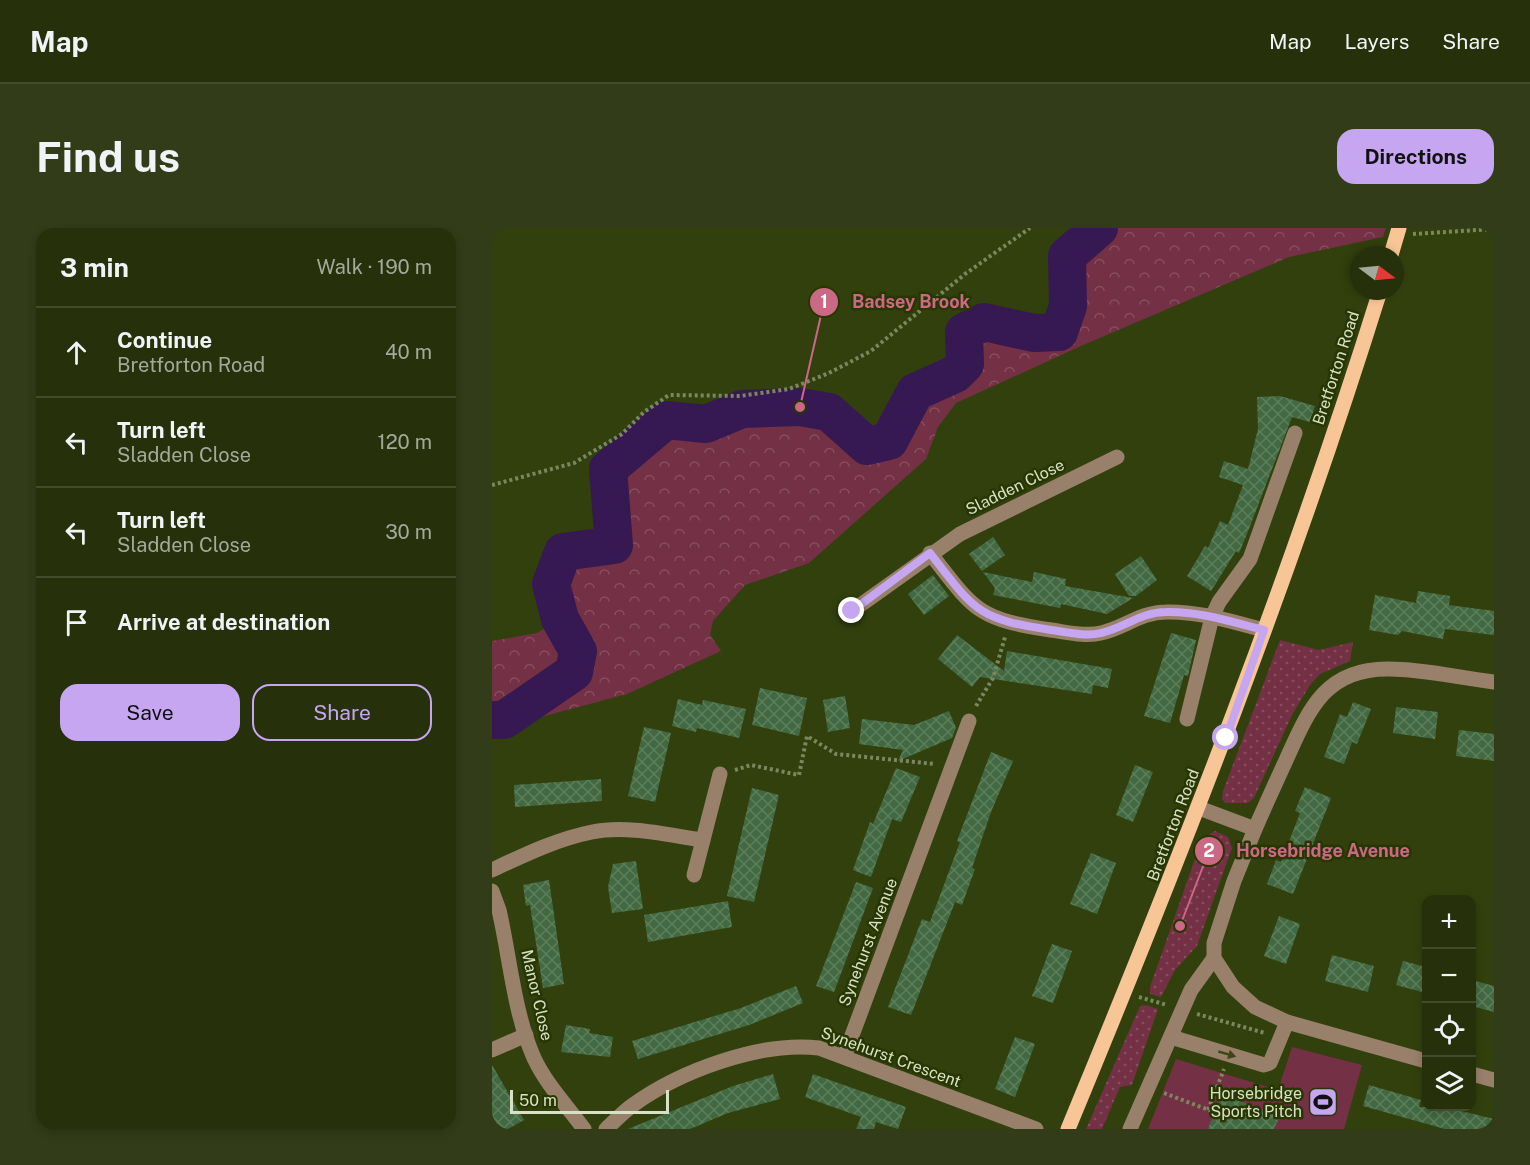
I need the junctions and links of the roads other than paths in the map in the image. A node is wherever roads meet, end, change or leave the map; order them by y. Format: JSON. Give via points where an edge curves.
{"nodes":[{"id":1,"x":1399,"y":230,"type":"edge"},
{"id":2,"x":1394,"y":246,"type":"edge"},
{"id":3,"x":1377,"y":300,"type":"edge"},
{"id":4,"x":1295,"y":433,"type":"dead end"},
{"id":5,"x":1118,"y":456,"type":"dead end"},
{"id":6,"x":930,"y":553,"type":"junction"},
{"id":7,"x":852,"y":611,"type":"dead end"},
{"id":8,"x":1212,"y":617,"type":"junction"},
{"id":9,"x":1264,"y":630,"type":"junction"},
{"id":10,"x":1494,"y":682,"type":"edge"},
{"id":11,"x":970,"y":717,"type":"road end"},
{"id":12,"x":1187,"y":719,"type":"dead end"},
{"id":13,"x":720,"y":774,"type":"road end"},
{"id":14,"x":1199,"y":808,"type":"junction"},
{"id":15,"x":1255,"y":830,"type":"junction"},
{"id":16,"x":703,"y":840,"type":"junction"},
{"id":17,"x":492,"y":870,"type":"edge"},
{"id":18,"x":694,"y":875,"type":"dead end"},
{"id":19,"x":492,"y":891,"type":"edge"},
{"id":20,"x":1214,"y":958,"type":"junction"},
{"id":21,"x":1287,"y":1022,"type":"junction"},
{"id":22,"x":526,"y":1035,"type":"junction"},
{"id":23,"x":1171,"y":1037,"type":"junction"},
{"id":24,"x":492,"y":1050,"type":"edge"},
{"id":25,"x":844,"y":1057,"type":"junction"},
{"id":26,"x":1422,"y":1060,"type":"edge"},
{"id":27,"x":1476,"y":1075,"type":"edge"},
{"id":28,"x":1494,"y":1080,"type":"edge"},
{"id":29,"x":584,"y":1129,"type":"edge"},
{"id":30,"x":606,"y":1129,"type":"edge"},
{"id":31,"x":1036,"y":1129,"type":"edge"},
{"id":32,"x":1068,"y":1129,"type":"edge"},
{"id":33,"x":1130,"y":1129,"type":"edge"}],
"edges":[{"from":1,"to":2,"type":"main road"},
{"from":3,"to":9,"type":"main road","name":"Bretforton Road"},
{"from":4,"to":8,"type":"street","via":[[1250,559]]},
{"from":5,"to":6,"type":"street","name":"Sladden Close","via":[[1002,512]]},
{"from":6,"to":7,"type":"street","name":"Sladden Close"},
{"from":6,"to":8,"type":"street","via":[[968,603],[1009,624],[1101,633],[1144,614],[1197,613]]},
{"from":8,"to":9,"type":"street"},
{"from":8,"to":12,"type":"street"},
{"from":9,"to":14,"type":"main road","name":"Bretforton Road"},
{"from":10,"to":15,"type":"street","via":[[1388,669],[1363,672],[1328,688],[1308,711]]},
{"from":11,"to":25,"type":"street","name":"Synehurst Avenue"},
{"from":13,"to":16,"type":"street"},
{"from":14,"to":15,"type":"street"},
{"from":14,"to":32,"type":"main road","name":"Bretforton Road"},
{"from":15,"to":20,"type":"street","via":[[1222,916]]},
{"from":16,"to":17,"type":"street","via":[[640,830],[593,831],[545,845]]},
{"from":16,"to":18,"type":"street"},
{"from":19,"to":22,"type":"street","name":"Manor Close"},
{"from":20,"to":21,"type":"street","via":[[1233,987],[1255,1007]]},
{"from":20,"to":23,"type":"street","via":[[1191,990]]},
{"from":23,"to":21,"type":"street","one_way":true,"via":[[1264,1065],[1270,1063]]},
{"from":21,"to":26,"type":"street"},
{"from":22,"to":24,"type":"street"},
{"from":22,"to":29,"type":"street","name":"Manor Close","via":[[544,1076]]},
{"from":23,"to":33,"type":"street"},
{"from":25,"to":30,"type":"street","name":"Synehurst Crescent","via":[[794,1045],[737,1058],[657,1091],[633,1105]]},
{"from":25,"to":31,"type":"street","name":"Synehurst Crescent"},
{"from":27,"to":28,"type":"street"}]}
